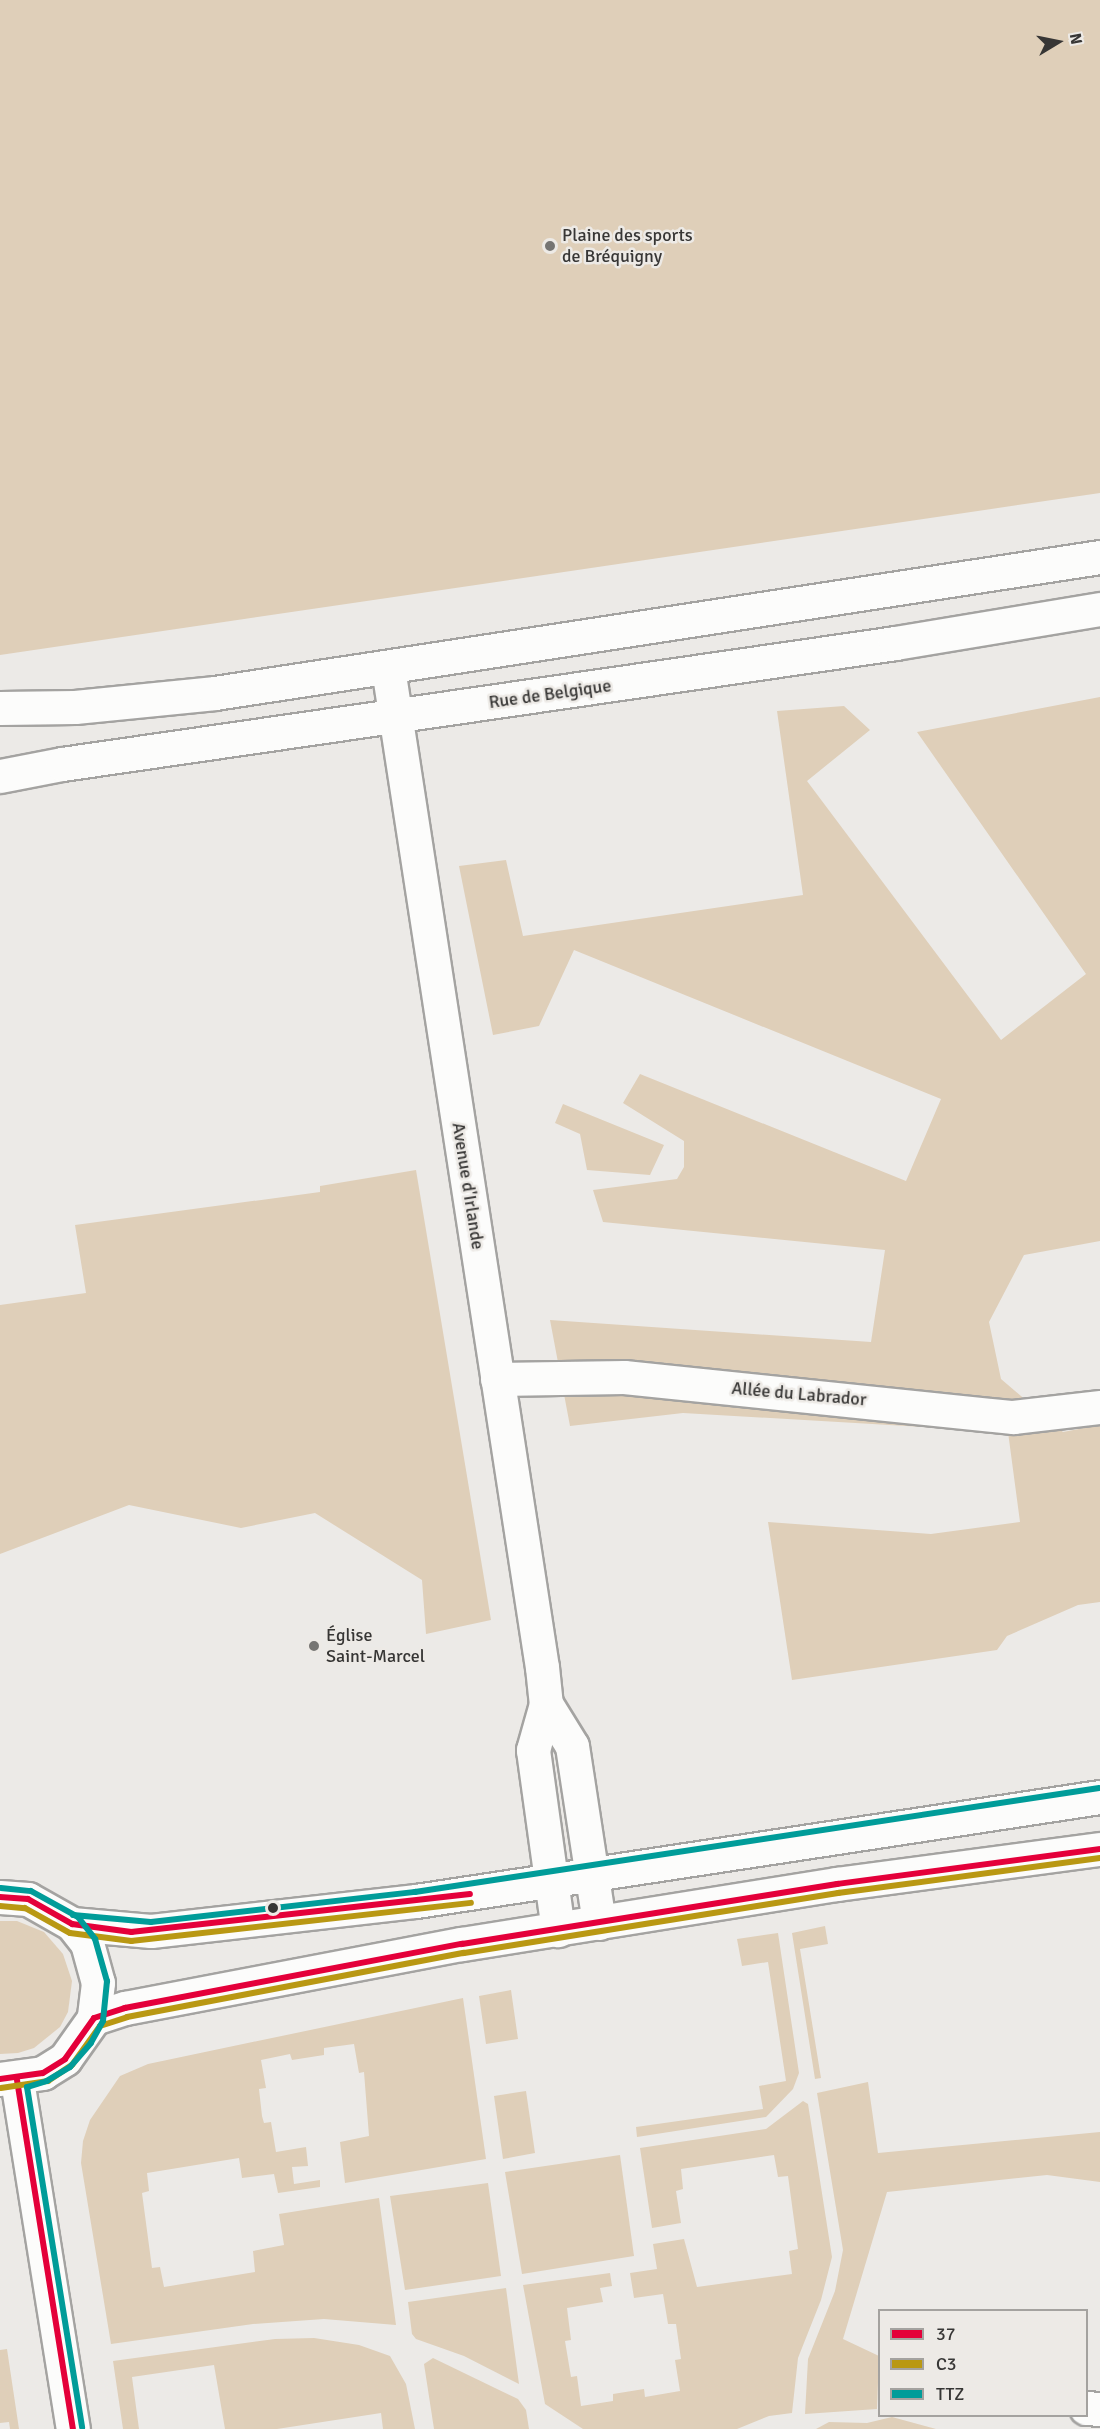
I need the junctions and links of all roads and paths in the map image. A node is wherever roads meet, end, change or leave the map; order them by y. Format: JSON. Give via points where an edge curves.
{"nodes":[{"id":1,"x":1100,"y":557,"type":"edge"},
{"id":2,"x":1100,"y":609,"type":"edge"},
{"id":3,"x":388,"y":668,"type":"junction"},
{"id":4,"x":0,"y":708,"type":"edge"},
{"id":5,"x":396,"y":716,"type":"junction"},
{"id":6,"x":0,"y":776,"type":"edge"},
{"id":7,"x":497,"y":1379,"type":"junction"},
{"id":8,"x":1100,"y":1407,"type":"edge"},
{"id":9,"x":546,"y":1704,"type":"junction"},
{"id":10,"x":1100,"y":1797,"type":"edge"},
{"id":11,"x":1100,"y":1849,"type":"edge"},
{"id":12,"x":592,"y":1875,"type":"junction"},
{"id":13,"x":551,"y":1881,"type":"junction"},
{"id":14,"x":0,"y":1897,"type":"edge"},
{"id":15,"x":599,"y":1923,"type":"junction"},
{"id":16,"x":72,"y":1924,"type":"junction"},
{"id":17,"x":558,"y":1930,"type":"junction"},
{"id":18,"x":94,"y":2019,"type":"junction"},
{"id":19,"x":9,"y":2080,"type":"edge"},
{"id":20,"x":73,"y":2429,"type":"edge"}],
"edges":[{"from":1,"to":3,"type":"street"},
{"from":2,"to":5,"type":"street","name":"Rue de Belgique"},
{"from":3,"to":4,"type":"street","via":[[157,700]]},
{"from":3,"to":5,"type":"street","name":"Avenue d'Irlande"},
{"from":5,"to":6,"type":"street","name":"Rue de Belgique"},
{"from":5,"to":7,"type":"street","name":"Avenue d'Irlande"},
{"from":7,"to":8,"type":"street","name":"Allée du Labrador","via":[[624,1377],[1013,1417]]},
{"from":7,"to":9,"type":"street","name":"Avenue d'Irlande"},
{"from":9,"to":12,"type":"street","name":"Avenue d'Irlande","via":[[572,1746]]},
{"from":9,"to":13,"type":"street","name":"Avenue d'Irlande","via":[[533,1750]]},
{"from":10,"to":12,"type":"street"},
{"from":11,"to":15,"type":"street","via":[[837,1884]]},
{"from":12,"to":13,"type":"street"},
{"from":12,"to":15,"type":"street","name":"Avenue d'Irlande"},
{"from":13,"to":16,"type":"street","via":[[416,1901],[151,1931]]},
{"from":13,"to":17,"type":"street","name":"Avenue d'Irlande"},
{"from":14,"to":16,"type":"street","via":[[28,1899]]},
{"from":15,"to":17,"type":"street"},
{"from":16,"to":18,"type":"street","via":[[87,1943],[95,1965],[98,2002]]},
{"from":17,"to":18,"type":"street","via":[[412,1953],[125,2008]]},
{"from":18,"to":19,"type":"street","via":[[65,2060],[43,2073]]},
{"from":19,"to":20,"type":"street"}]}
